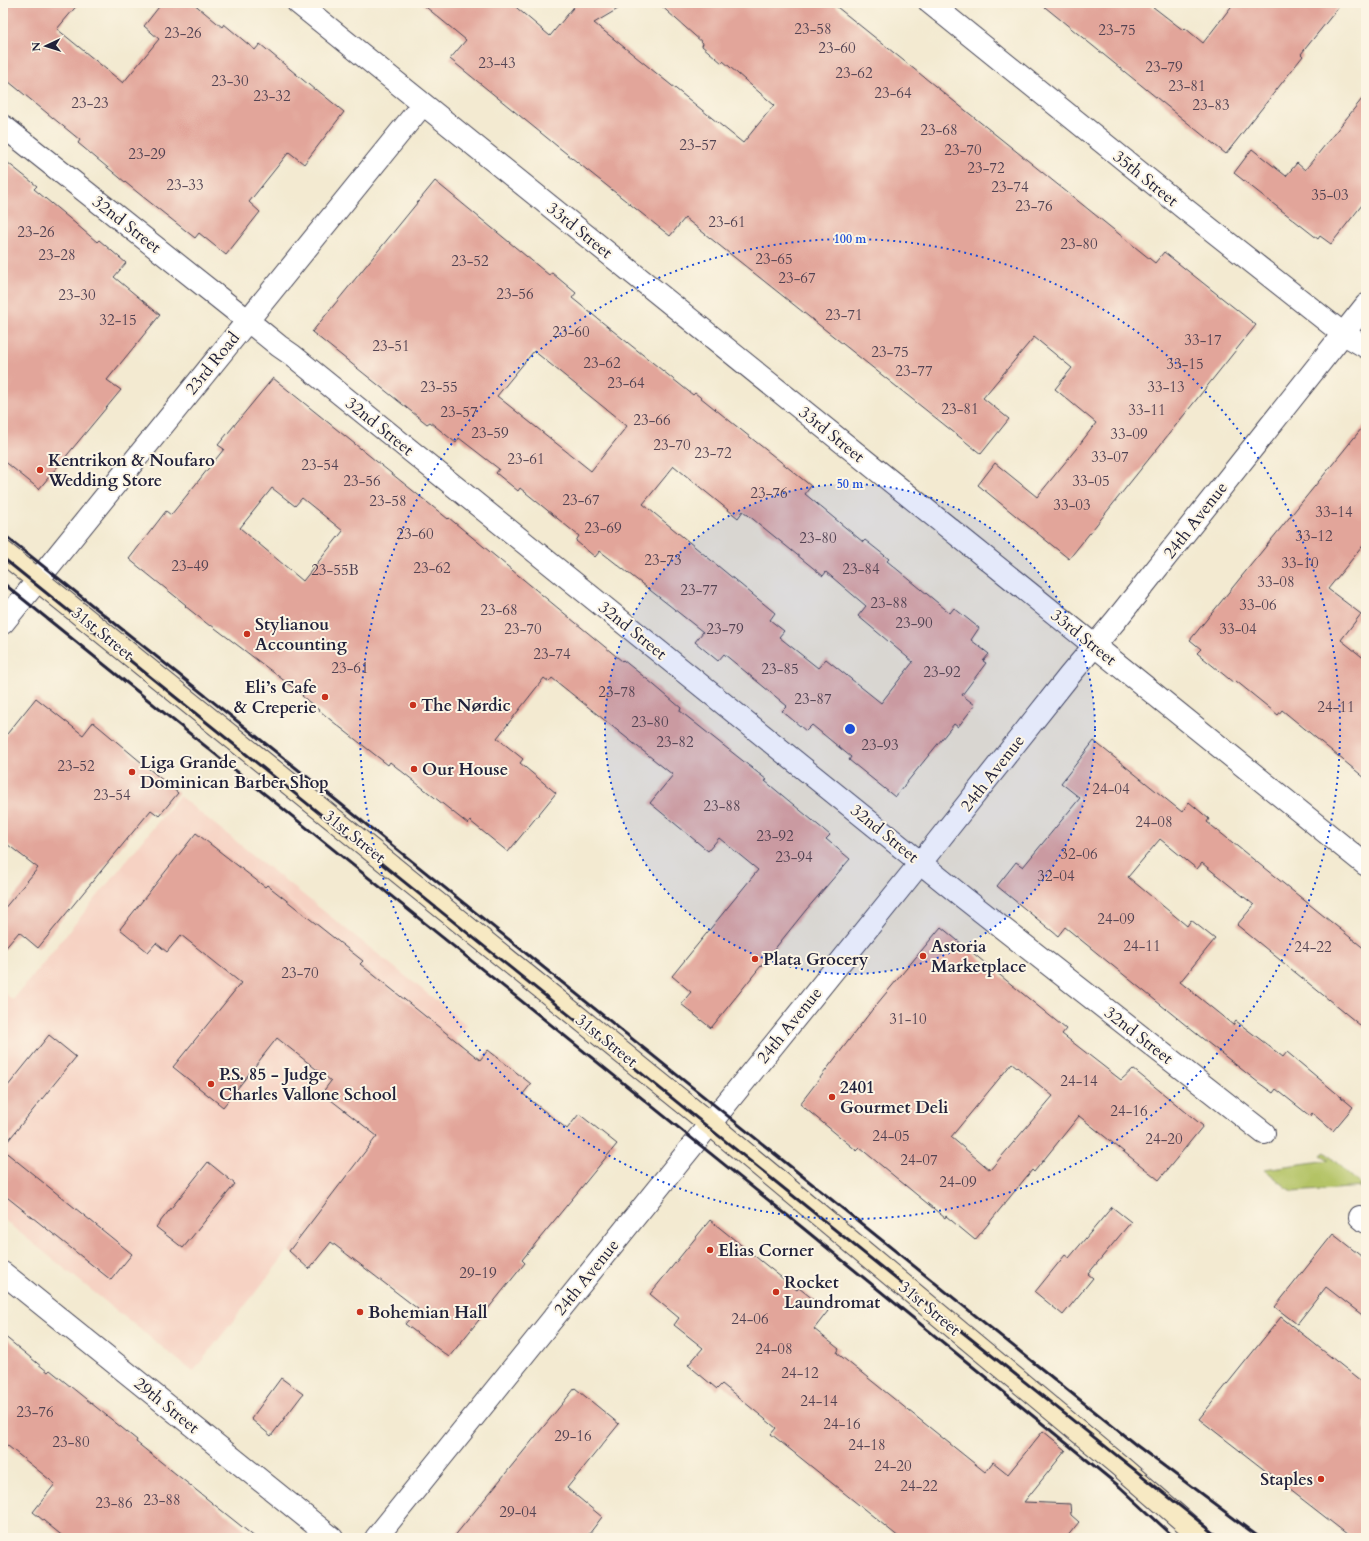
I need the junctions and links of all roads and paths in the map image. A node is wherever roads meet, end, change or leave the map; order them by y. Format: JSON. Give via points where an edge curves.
{"nodes":[{"id":1,"x":298,"y":3,"type":"edge"},
{"id":2,"x":930,"y":3,"type":"edge"},
{"id":3,"x":423,"y":104,"type":"junction"},
{"id":4,"x":3,"y":126,"type":"edge"},
{"id":5,"x":1366,"y":305,"type":"edge"},
{"id":6,"x":247,"y":320,"type":"junction"},
{"id":7,"x":1342,"y":334,"type":"junction"},
{"id":8,"x":1366,"y":347,"type":"edge"},
{"id":9,"x":3,"y":552,"type":"edge"},
{"id":10,"x":38,"y":580,"type":"junction"},
{"id":11,"x":3,"y":623,"type":"edge"},
{"id":12,"x":1094,"y":646,"type":"junction"},
{"id":13,"x":921,"y":862,"type":"junction"},
{"id":14,"x":1366,"y":865,"type":"edge"},
{"id":15,"x":710,"y":1124,"type":"junction"},
{"id":16,"x":1264,"y":1133,"type":"dead end"},
{"id":17,"x":3,"y":1273,"type":"edge"},
{"id":18,"x":332,"y":1538,"type":"edge"},
{"id":19,"x":376,"y":1538,"type":"edge"},
{"id":20,"x":1203,"y":1538,"type":"edge"}],
"edges":[{"from":1,"to":3,"type":"street","name":"33rd Street"},
{"from":2,"to":7,"type":"street","name":"35th Street"},
{"from":3,"to":6,"type":"street","name":"23rd Road"},
{"from":3,"to":12,"type":"street","name":"33rd Street"},
{"from":4,"to":6,"type":"street","name":"32nd Street"},
{"from":5,"to":7,"type":"street","name":"24th Avenue"},
{"from":6,"to":10,"type":"street","name":"23rd Road"},
{"from":6,"to":13,"type":"street","name":"32nd Street"},
{"from":7,"to":8,"type":"street","name":"35th Street"},
{"from":7,"to":12,"type":"street","name":"24th Avenue"},
{"from":9,"to":10,"type":"street","name":"31st Street"},
{"from":10,"to":11,"type":"street","name":"23rd Road"},
{"from":10,"to":15,"type":"street","name":"31st Street"},
{"from":12,"to":13,"type":"street","name":"24th Avenue"},
{"from":12,"to":14,"type":"street","name":"33rd Street"},
{"from":13,"to":15,"type":"street","name":"24th Avenue"},
{"from":13,"to":16,"type":"street","name":"32nd Street"},
{"from":15,"to":19,"type":"street","name":"24th Avenue"},
{"from":15,"to":20,"type":"street","name":"31st Street"},
{"from":17,"to":18,"type":"street","name":"29th Street"}]}
